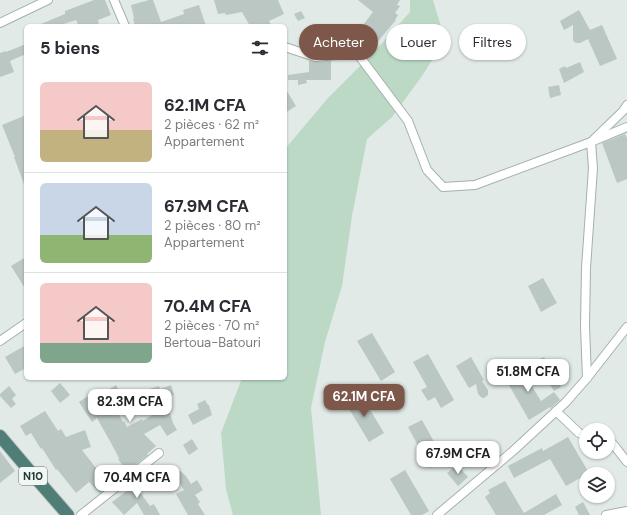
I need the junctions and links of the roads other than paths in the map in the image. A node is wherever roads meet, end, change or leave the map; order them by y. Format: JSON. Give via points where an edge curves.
{"nodes":[{"id":1,"x":48,"y":0,"type":"edge"},
{"id":2,"x":114,"y":0,"type":"edge"},
{"id":3,"x":0,"y":23,"type":"edge"},
{"id":4,"x":124,"y":24,"type":"edge"},
{"id":5,"x":287,"y":48,"type":"edge"},
{"id":6,"x":627,"y":105,"type":"edge"},
{"id":7,"x":627,"y":127,"type":"edge"},
{"id":8,"x":591,"y":142,"type":"junction"},
{"id":9,"x":24,"y":324,"type":"edge"},
{"id":10,"x":627,"y":326,"type":"edge"},
{"id":11,"x":0,"y":341,"type":"edge"},
{"id":12,"x":587,"y":378,"type":"junction"},
{"id":13,"x":556,"y":411,"type":"junction"},
{"id":14,"x":579,"y":433,"type":"edge"},
{"id":15,"x":1,"y":440,"type":"edge"},
{"id":16,"x":615,"y":447,"type":"edge"},
{"id":17,"x":159,"y":454,"type":"dead end"},
{"id":18,"x":627,"y":462,"type":"edge"},
{"id":19,"x":627,"y":511,"type":"edge"},
{"id":20,"x":68,"y":515,"type":"edge"},
{"id":21,"x":81,"y":515,"type":"edge"},
{"id":22,"x":437,"y":515,"type":"edge"},
{"id":23,"x":606,"y":515,"type":"edge"}],
"edges":[{"from":1,"to":3,"type":"street"},
{"from":2,"to":4,"type":"street"},
{"from":5,"to":8,"type":"street","via":[[316,57],[357,53],[408,121],[427,170],[443,187],[475,185]]},
{"from":6,"to":8,"type":"street"},
{"from":7,"to":8,"type":"street"},
{"from":8,"to":12,"type":"street","via":[[593,168],[585,326]]},
{"from":9,"to":11,"type":"street"},
{"from":10,"to":12,"type":"street"},
{"from":12,"to":13,"type":"street"},
{"from":13,"to":14,"type":"street"},
{"from":13,"to":22,"type":"street"},
{"from":15,"to":20,"type":"highway","number":"N10"},
{"from":16,"to":18,"type":"street"},
{"from":17,"to":21,"type":"street"},
{"from":19,"to":23,"type":"street"}]}
